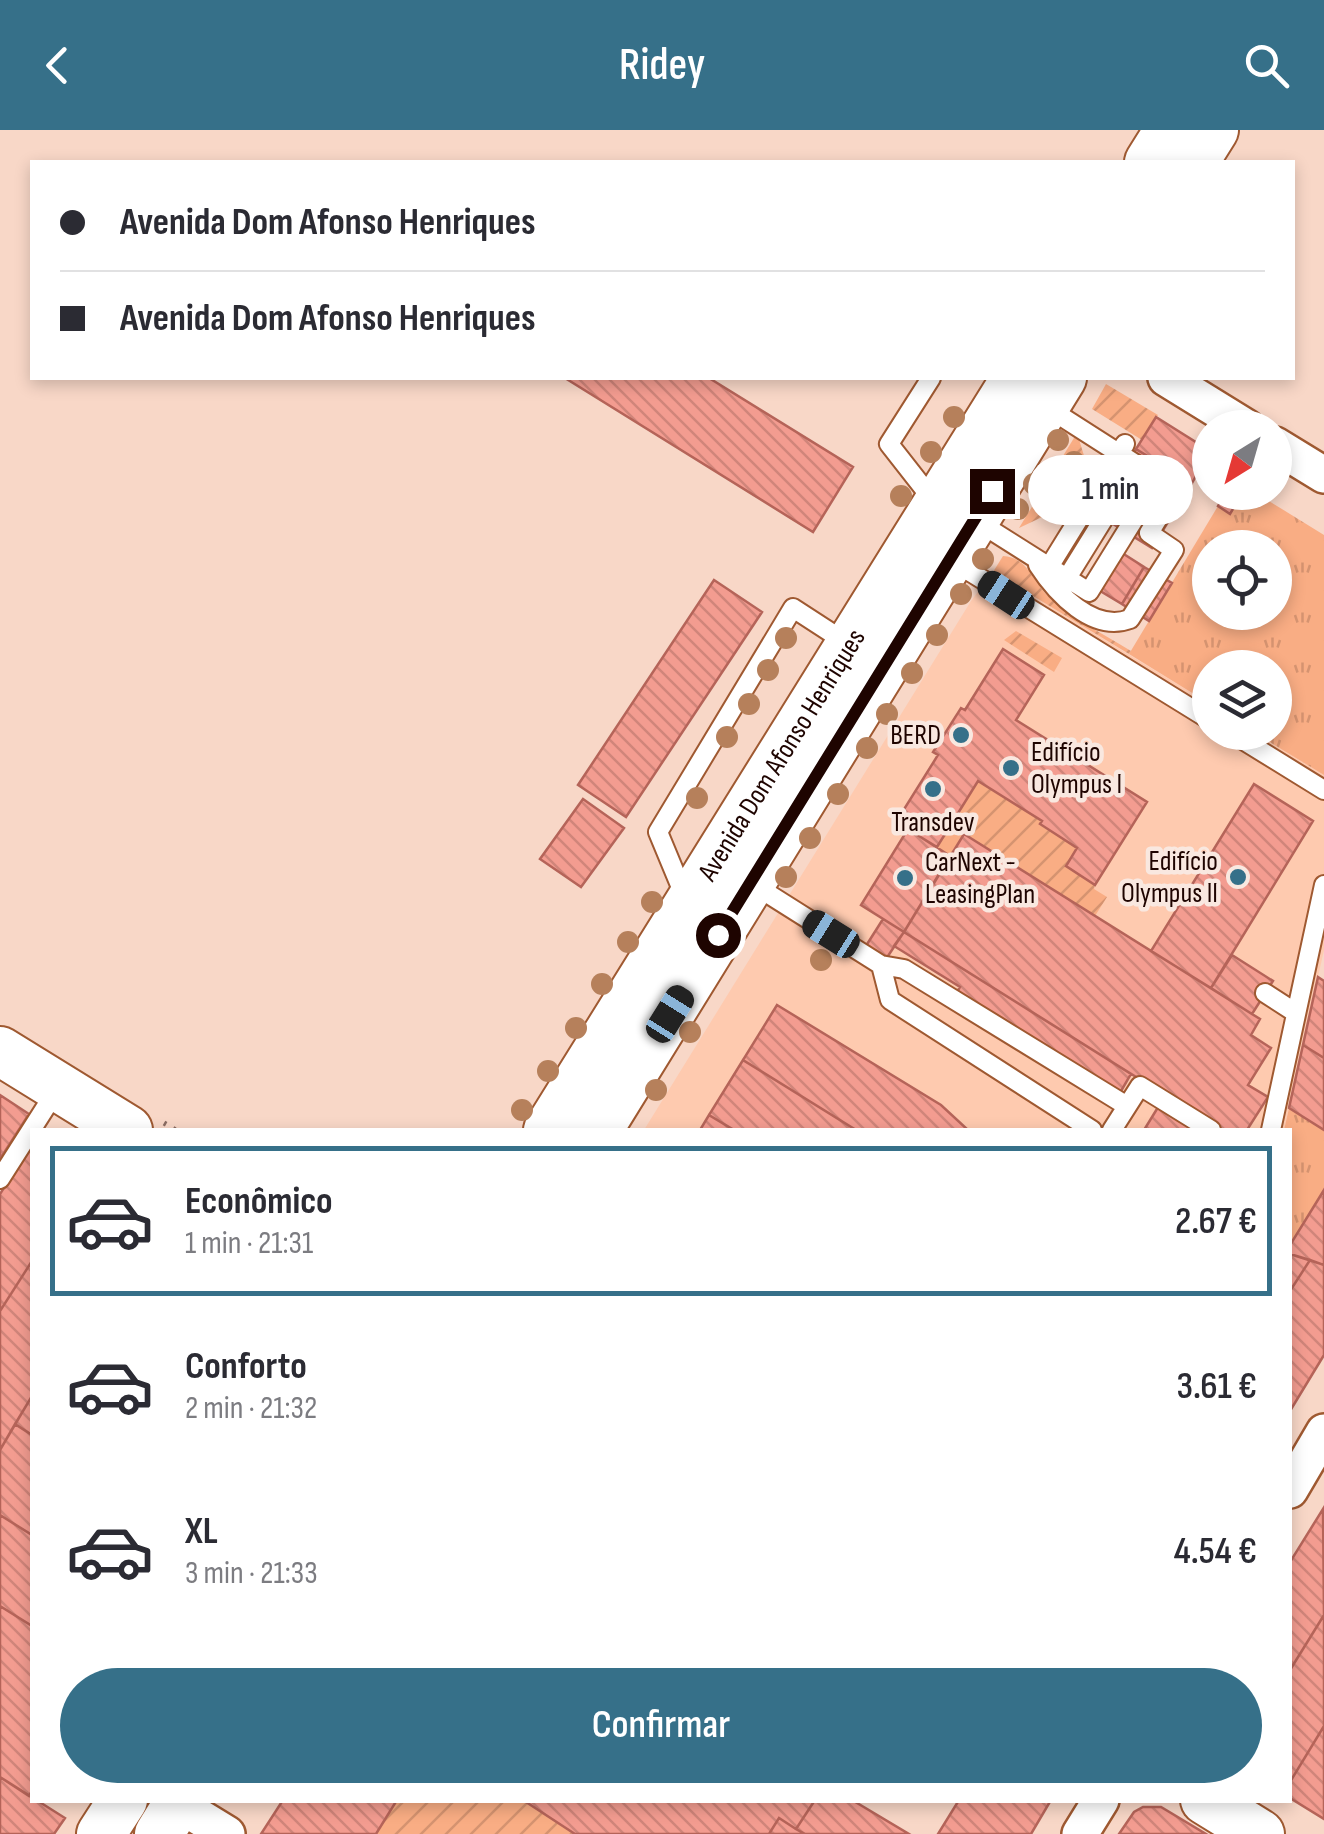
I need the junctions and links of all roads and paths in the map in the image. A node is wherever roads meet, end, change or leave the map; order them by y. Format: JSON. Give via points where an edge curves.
{"nodes":[{"id":1,"x":1168,"y":130,"type":"edge"},
{"id":2,"x":1214,"y":130,"type":"edge"},
{"id":3,"x":1150,"y":160,"type":"edge"},
{"id":4,"x":1195,"y":160,"type":"edge"},
{"id":5,"x":930,"y":380,"type":"edge"},
{"id":6,"x":1169,"y":380,"type":"edge"},
{"id":7,"x":1041,"y":387,"type":"edge"},
{"id":8,"x":1218,"y":410,"type":"edge"},
{"id":9,"x":1119,"y":453,"type":"junction"},
{"id":10,"x":1292,"y":455,"type":"edge"},
{"id":11,"x":1137,"y":465,"type":"junction"},
{"id":12,"x":1324,"y":475,"type":"edge"},
{"id":13,"x":1159,"y":478,"type":"junction"},
{"id":14,"x":956,"y":512,"type":"junction"},
{"id":15,"x":1032,"y":556,"type":"junction"},
{"id":16,"x":950,"y":560,"type":"junction"},
{"id":17,"x":1049,"y":567,"type":"junction"},
{"id":18,"x":1067,"y":578,"type":"junction"},
{"id":19,"x":850,"y":645,"type":"junction"},
{"id":20,"x":1192,"y":709,"type":"edge"},
{"id":21,"x":1259,"y":750,"type":"edge"},
{"id":22,"x":1324,"y":790,"type":"edge"},
{"id":23,"x":750,"y":883,"type":"junction"},
{"id":24,"x":1324,"y":884,"type":"edge"},
{"id":25,"x":688,"y":904,"type":"junction"},
{"id":26,"x":881,"y":965,"type":"junction"},
{"id":27,"x":1265,"y":993,"type":"dead end"},
{"id":28,"x":1296,"y":1013,"type":"junction"},
{"id":29,"x":0,"y":1052,"type":"edge"},
{"id":30,"x":58,"y":1087,"type":"junction"},
{"id":31,"x":1127,"y":1106,"type":"junction"},
{"id":32,"x":32,"y":1128,"type":"edge"},
{"id":33,"x":125,"y":1128,"type":"edge"},
{"id":34,"x":549,"y":1128,"type":"edge"},
{"id":35,"x":599,"y":1128,"type":"edge"},
{"id":36,"x":1089,"y":1128,"type":"edge"},
{"id":37,"x":1113,"y":1128,"type":"edge"},
{"id":38,"x":1208,"y":1128,"type":"edge"},
{"id":39,"x":1271,"y":1128,"type":"edge"},
{"id":40,"x":30,"y":1131,"type":"edge"},
{"id":41,"x":0,"y":1179,"type":"edge"},
{"id":42,"x":1324,"y":1432,"type":"edge"},
{"id":43,"x":1292,"y":1487,"type":"edge"},
{"id":44,"x":121,"y":1803,"type":"edge"},
{"id":45,"x":1099,"y":1803,"type":"edge"},
{"id":46,"x":1210,"y":1803,"type":"edge"},
{"id":47,"x":172,"y":1813,"type":"edge"},
{"id":48,"x":101,"y":1834,"type":"edge"},
{"id":49,"x":227,"y":1834,"type":"edge"},
{"id":50,"x":1080,"y":1834,"type":"edge"},
{"id":51,"x":1260,"y":1834,"type":"edge"}],
"edges":[{"from":1,"to":3,"type":"main road"},
{"from":2,"to":4,"type":"main road"},
{"from":5,"to":14,"type":"lane","via":[[889,444]]},
{"from":6,"to":8,"type":"street"},
{"from":7,"to":9,"type":"lane"},
{"from":7,"to":14,"type":"main road","name":"Avenida Dom Afonso Henriques"},
{"from":9,"to":11,"type":"lane"},
{"from":9,"to":17,"type":"lane"},
{"from":10,"to":12,"type":"street"},
{"from":11,"to":13,"type":"lane"},
{"from":11,"to":18,"type":"lane"},
{"from":13,"to":15,"type":"lane","via":[[1176,489],[1149,534],[1174,550],[1130,619],[1104,622],[1090,614],[1051,585]]},
{"from":13,"to":18,"type":"lane","via":[[1088,592]]},
{"from":14,"to":15,"type":"lane"},
{"from":14,"to":16,"type":"main road","name":"Avenida Dom Afonso Henriques"},
{"from":14,"to":19,"type":"main road","name":"Avenida Dom Afonso Henriques"},
{"from":15,"to":17,"type":"lane"},
{"from":16,"to":20,"type":"lane"},
{"from":16,"to":23,"type":"main road","name":"Avenida Dom Afonso Henriques"},
{"from":17,"to":18,"type":"lane"},
{"from":19,"to":25,"type":"main road","name":"Avenida Dom Afonso Henriques"},
{"from":19,"to":25,"type":"lane","via":[[793,608],[658,832]]},
{"from":21,"to":22,"type":"lane"},
{"from":23,"to":26,"type":"lane"},
{"from":23,"to":35,"type":"main road","name":"Avenida Dom Afonso Henriques"},
{"from":24,"to":28,"type":"lane"},
{"from":25,"to":34,"type":"main road","name":"Avenida Dom Afonso Henriques"},
{"from":26,"to":31,"type":"lane","via":[[904,969]]},
{"from":26,"to":36,"type":"lane","via":[[890,1000]]},
{"from":27,"to":28,"type":"lane"},
{"from":28,"to":39,"type":"lane"},
{"from":29,"to":30,"type":"main road"},
{"from":30,"to":32,"type":"lane"},
{"from":30,"to":33,"type":"main road"},
{"from":31,"to":37,"type":"lane"},
{"from":31,"to":38,"type":"lane","via":[[1140,1086]]},
{"from":40,"to":41,"type":"lane"},
{"from":42,"to":43,"type":"street"},
{"from":44,"to":48,"type":"main road"},
{"from":45,"to":50,"type":"street"},
{"from":46,"to":51,"type":"main road"},
{"from":47,"to":49,"type":"street"}]}
